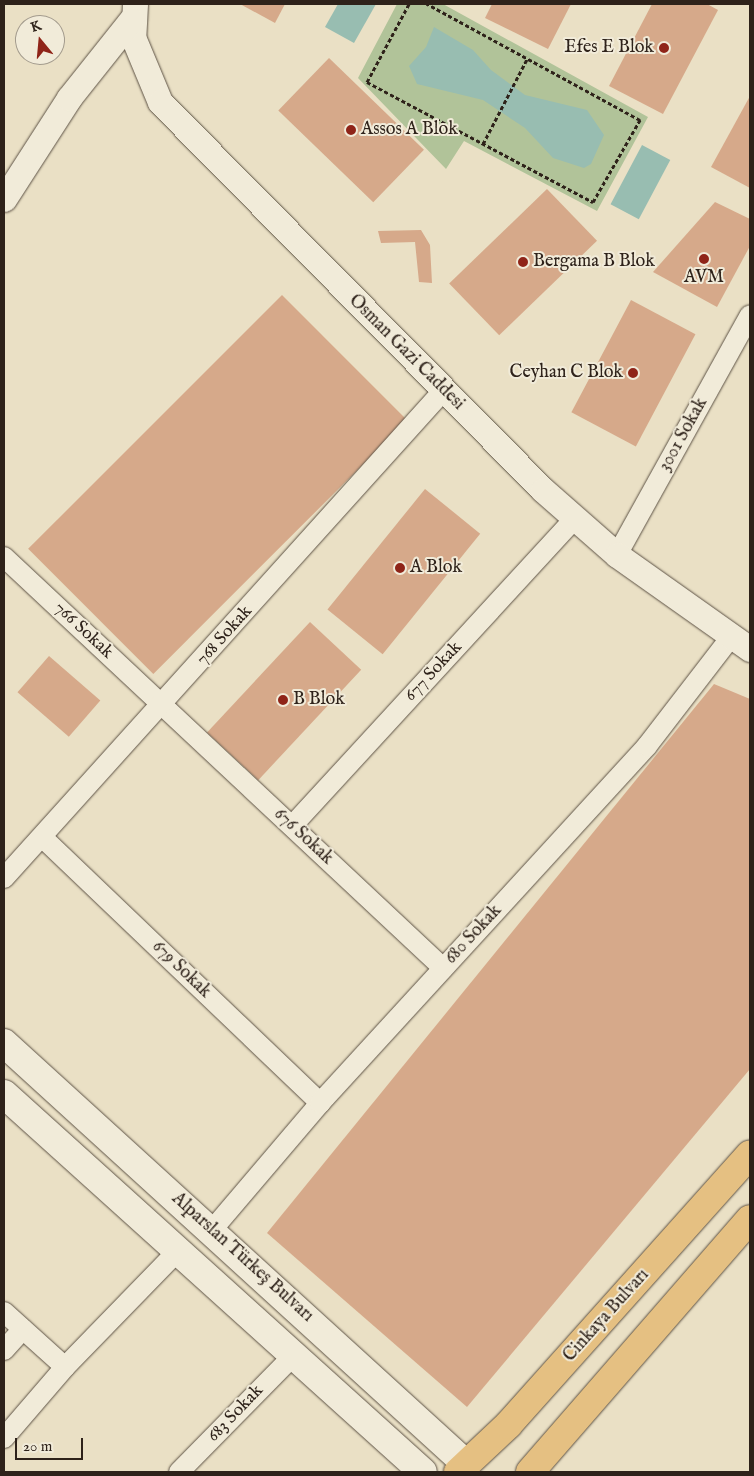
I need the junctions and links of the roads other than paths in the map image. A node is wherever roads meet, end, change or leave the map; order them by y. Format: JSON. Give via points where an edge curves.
{"nodes":[{"id":1,"x":133,"y":12,"type":"edge"},
{"id":2,"x":4,"y":199,"type":"edge"},
{"id":3,"x":750,"y":315,"type":"edge"},
{"id":4,"x":443,"y":391,"type":"junction"},
{"id":5,"x":575,"y":518,"type":"junction"},
{"id":6,"x":617,"y":556,"type":"junction"},
{"id":7,"x":6,"y":563,"type":"edge"},
{"id":8,"x":741,"y":643,"type":"edge"},
{"id":9,"x":163,"y":706,"type":"junction"},
{"id":10,"x":292,"y":826,"type":"junction"},
{"id":11,"x":42,"y":837,"type":"junction"},
{"id":12,"x":4,"y":878,"type":"edge"},
{"id":13,"x":443,"y":968,"type":"junction"},
{"id":14,"x":4,"y":1043,"type":"edge"},
{"id":15,"x":4,"y":1094,"type":"edge"},
{"id":16,"x":320,"y":1103,"type":"junction"},
{"id":17,"x":750,"y":1154,"type":"edge"},
{"id":18,"x":750,"y":1219,"type":"edge"},
{"id":19,"x":212,"y":1230,"type":"junction"},
{"id":20,"x":178,"y":1252,"type":"junction"},
{"id":21,"x":4,"y":1312,"type":"edge"},
{"id":22,"x":23,"y":1330,"type":"junction"},
{"id":23,"x":4,"y":1350,"type":"edge"},
{"id":24,"x":293,"y":1356,"type":"junction"},
{"id":25,"x":65,"y":1367,"type":"junction"},
{"id":26,"x":574,"y":1423,"type":"junction"},
{"id":27,"x":4,"y":1438,"type":"edge"},
{"id":28,"x":468,"y":1469,"type":"edge"},
{"id":29,"x":179,"y":1472,"type":"edge"},
{"id":30,"x":423,"y":1472,"type":"edge"},
{"id":31,"x":530,"y":1472,"type":"edge"},
{"id":32,"x":552,"y":1472,"type":"edge"}],
"edges":[{"from":1,"to":2,"type":"street","via":[[69,98]]},
{"from":1,"to":4,"type":"street","name":"Osman Gazi Caddesi","via":[[138,58],[160,102]]},
{"from":3,"to":6,"type":"street","name":"3001 Sokak"},
{"from":4,"to":5,"type":"street","name":"Osman Gazi Caddesi"},
{"from":4,"to":9,"type":"street","name":"768 Sokak"},
{"from":5,"to":6,"type":"street","name":"Osman Gazi Caddesi"},
{"from":5,"to":10,"type":"street","name":"677 Sokak"},
{"from":6,"to":8,"type":"street","name":"Osman Gazi Caddesi"},
{"from":7,"to":9,"type":"street","name":"766 Sokak"},
{"from":8,"to":13,"type":"street","name":"680 Sokak"},
{"from":9,"to":10,"type":"street","name":"676 Sokak"},
{"from":9,"to":11,"type":"street","name":"768 Sokak"},
{"from":10,"to":13,"type":"street","name":"676 Sokak"},
{"from":11,"to":12,"type":"street","name":"768 Sokak"},
{"from":11,"to":16,"type":"street","name":"679 Sokak"},
{"from":13,"to":16,"type":"street","name":"680 Sokak"},
{"from":14,"to":19,"type":"main road","name":"Alparslan Türkeş Bulvarı"},
{"from":15,"to":20,"type":"main road"},
{"from":16,"to":19,"type":"street","name":"680 Sokak"},
{"from":17,"to":28,"type":"main road","name":"Cinkaya Bulvarı"},
{"from":18,"to":26,"type":"main road"},
{"from":19,"to":28,"type":"main road","name":"Alparslan Türkeş Bulvarı"},
{"from":20,"to":24,"type":"main road"},
{"from":20,"to":25,"type":"street"},
{"from":21,"to":22,"type":"street"},
{"from":22,"to":23,"type":"street"},
{"from":22,"to":25,"type":"street"},
{"from":24,"to":29,"type":"street","name":"683 Sokak"},
{"from":24,"to":30,"type":"main road"},
{"from":25,"to":27,"type":"street"},
{"from":26,"to":31,"type":"main road"},
{"from":26,"to":32,"type":"main road"}]}
